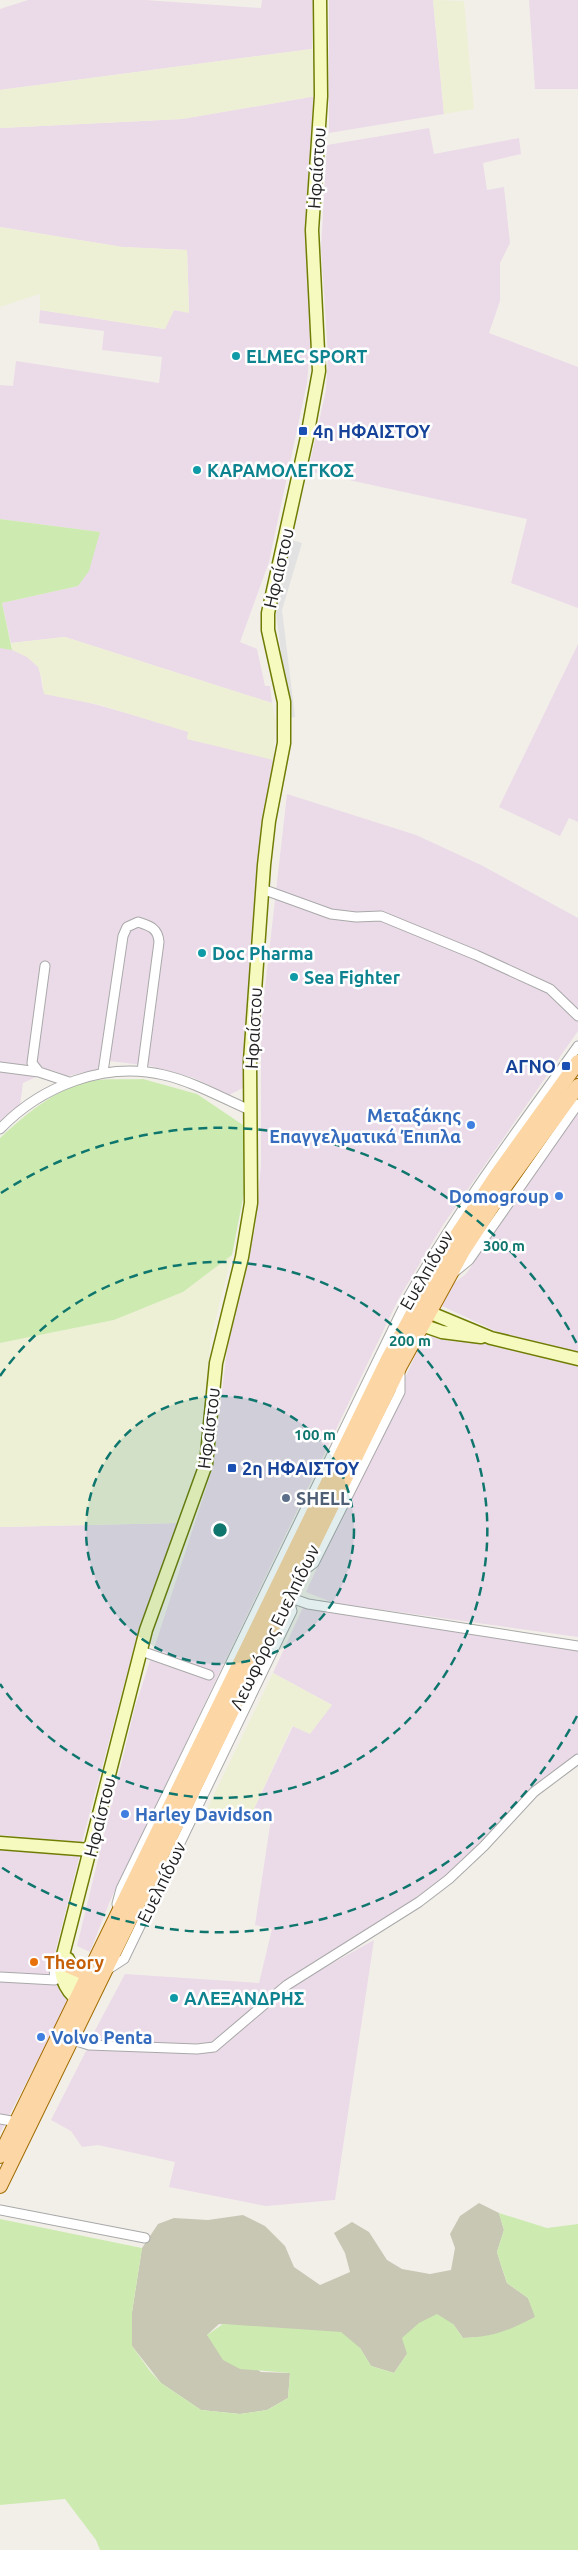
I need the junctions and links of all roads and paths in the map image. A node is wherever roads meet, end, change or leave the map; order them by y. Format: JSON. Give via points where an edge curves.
{"nodes":[{"id":1,"x":320,"y":0,"type":"edge"},
{"id":2,"x":262,"y":889,"type":"junction"},
{"id":3,"x":44,"y":966,"type":"dead end"},
{"id":4,"x":578,"y":1016,"type":"edge"},
{"id":5,"x":578,"y":1046,"type":"edge"},
{"id":6,"x":578,"y":1062,"type":"edge"},
{"id":7,"x":0,"y":1067,"type":"edge"},
{"id":8,"x":39,"y":1072,"type":"junction"},
{"id":9,"x":103,"y":1072,"type":"junction"},
{"id":10,"x":142,"y":1072,"type":"junction"},
{"id":11,"x":69,"y":1082,"type":"junction"},
{"id":12,"x":578,"y":1086,"type":"edge"},
{"id":13,"x":578,"y":1104,"type":"edge"},
{"id":14,"x":250,"y":1110,"type":"junction"},
{"id":15,"x":0,"y":1129,"type":"edge"},
{"id":16,"x":516,"y":1140,"type":"junction"},
{"id":17,"x":448,"y":1277,"type":"junction"},
{"id":18,"x":423,"y":1310,"type":"junction"},
{"id":19,"x":416,"y":1323,"type":"junction"},
{"id":20,"x":491,"y":1338,"type":"junction"},
{"id":21,"x":578,"y":1359,"type":"edge"},
{"id":22,"x":364,"y":1399,"type":"junction"},
{"id":23,"x":338,"y":1479,"type":"junction"},
{"id":24,"x":288,"y":1597,"type":"junction"},
{"id":25,"x":578,"y":1646,"type":"edge"},
{"id":26,"x":141,"y":1651,"type":"junction"},
{"id":27,"x":209,"y":1675,"type":"dead end"},
{"id":28,"x":578,"y":1759,"type":"edge"},
{"id":29,"x":0,"y":1843,"type":"edge"},
{"id":30,"x":91,"y":1850,"type":"junction"},
{"id":31,"x":66,"y":1959,"type":"junction"},
{"id":32,"x":100,"y":1968,"type":"junction"},
{"id":33,"x":0,"y":1977,"type":"edge"},
{"id":34,"x":83,"y":1999,"type":"junction"},
{"id":35,"x":73,"y":2040,"type":"junction"},
{"id":36,"x":0,"y":2120,"type":"edge"},
{"id":37,"x":17,"y":2122,"type":"junction"},
{"id":38,"x":0,"y":2156,"type":"edge"},
{"id":39,"x":0,"y":2186,"type":"edge"},
{"id":40,"x":0,"y":2210,"type":"edge"},
{"id":41,"x":145,"y":2238,"type":"dead end"}],
"edges":[{"from":1,"to":2,"type":"street","name":"Ηφαίστου","via":[[322,96],[312,230],[319,366],[307,437],[268,609],[268,630],[284,702],[284,743],[268,830]]},
{"from":2,"to":4,"type":"street","via":[[331,914],[381,916],[476,954],[550,989]]},
{"from":2,"to":14,"type":"street","name":"Ηφαίστου","via":[[250,1061]]},
{"from":3,"to":8,"type":"street","via":[[32,1050],[32,1063]]},
{"from":5,"to":16,"type":"street","name":"Ευελπίδων"},
{"from":6,"to":16,"type":"main road","name":"Λεωφόρος Ευελπίδων"},
{"from":7,"to":8,"type":"street"},
{"from":8,"to":11,"type":"street"},
{"from":9,"to":10,"type":"street"},
{"from":9,"to":10,"type":"street","via":[[123,936],[127,927],[138,922],[152,926],[159,934],[160,942]]},
{"from":9,"to":11,"type":"street"},
{"from":10,"to":14,"type":"street","via":[[177,1078]]},
{"from":11,"to":15,"type":"street","via":[[42,1096]]},
{"from":12,"to":17,"type":"main road","name":"Λεωφόρος Ευελπίδων","via":[[506,1185]]},
{"from":13,"to":17,"type":"street","name":"Ευελπίδων","via":[[469,1260]]},
{"from":14,"to":26,"type":"street","name":"Ηφαίστου","via":[[251,1203],[242,1257],[216,1363],[206,1464]]},
{"from":16,"to":18,"type":"main road","name":"Λεωφόρος Ευελπίδων","via":[[456,1236]]},
{"from":16,"to":22,"type":"street","name":"Ευελπίδων","via":[[432,1256],[409,1296]]},
{"from":17,"to":18,"type":"main road","name":"Λεωφόρος Ευελπίδων"},
{"from":18,"to":19,"type":"main road","name":"Λεωφόρος Ευελπίδων"},
{"from":18,"to":20,"type":"street"},
{"from":19,"to":20,"type":"street","via":[[463,1336]]},
{"from":19,"to":22,"type":"main road","name":"Λεωφόρος Ευελπίδων"},
{"from":19,"to":23,"type":"main road","name":"Λεωφόρος Ευελπίδων","via":[[400,1366]]},
{"from":20,"to":21,"type":"street"},
{"from":22,"to":23,"type":"main road","name":"Λεωφόρος Ευελπίδων"},
{"from":23,"to":24,"type":"main road","name":"Λεωφόρος Ευελπίδων"},
{"from":23,"to":32,"type":"main road","name":"Λεωφόρος Ευελπίδων","via":[[263,1608],[208,1720],[116,1919]]},
{"from":24,"to":25,"type":"street","via":[[337,1609]]},
{"from":24,"to":32,"type":"main road","name":"Λεωφόρος Ευελπίδων"},
{"from":26,"to":27,"type":"street"},
{"from":26,"to":30,"type":"street","name":"Ηφαίστου"},
{"from":28,"to":35,"type":"street","via":[[534,1792],[449,1879],[287,1985],[214,2047],[89,2045]]},
{"from":29,"to":30,"type":"street"},
{"from":30,"to":31,"type":"street","name":"Ηφαίστου"},
{"from":31,"to":32,"type":"main road","via":[[83,1972]]},
{"from":31,"to":33,"type":"street","via":[[54,1968],[55,1980]]},
{"from":31,"to":34,"type":"street"},
{"from":32,"to":34,"type":"main road","name":"Λεωφόρος Ευελπίδων"},
{"from":34,"to":35,"type":"main road","name":"Λεωφόρος Ευελπίδων"},
{"from":34,"to":37,"type":"main road","name":"Λεωφόρος Ευελπίδων"},
{"from":35,"to":39,"type":"main road","name":"Λεωφόρος Ευελπίδων"},
{"from":36,"to":37,"type":"street"},
{"from":37,"to":38,"type":"main road","name":"Λεωφόρος Ευελπίδων"},
{"from":40,"to":41,"type":"street"}]}
